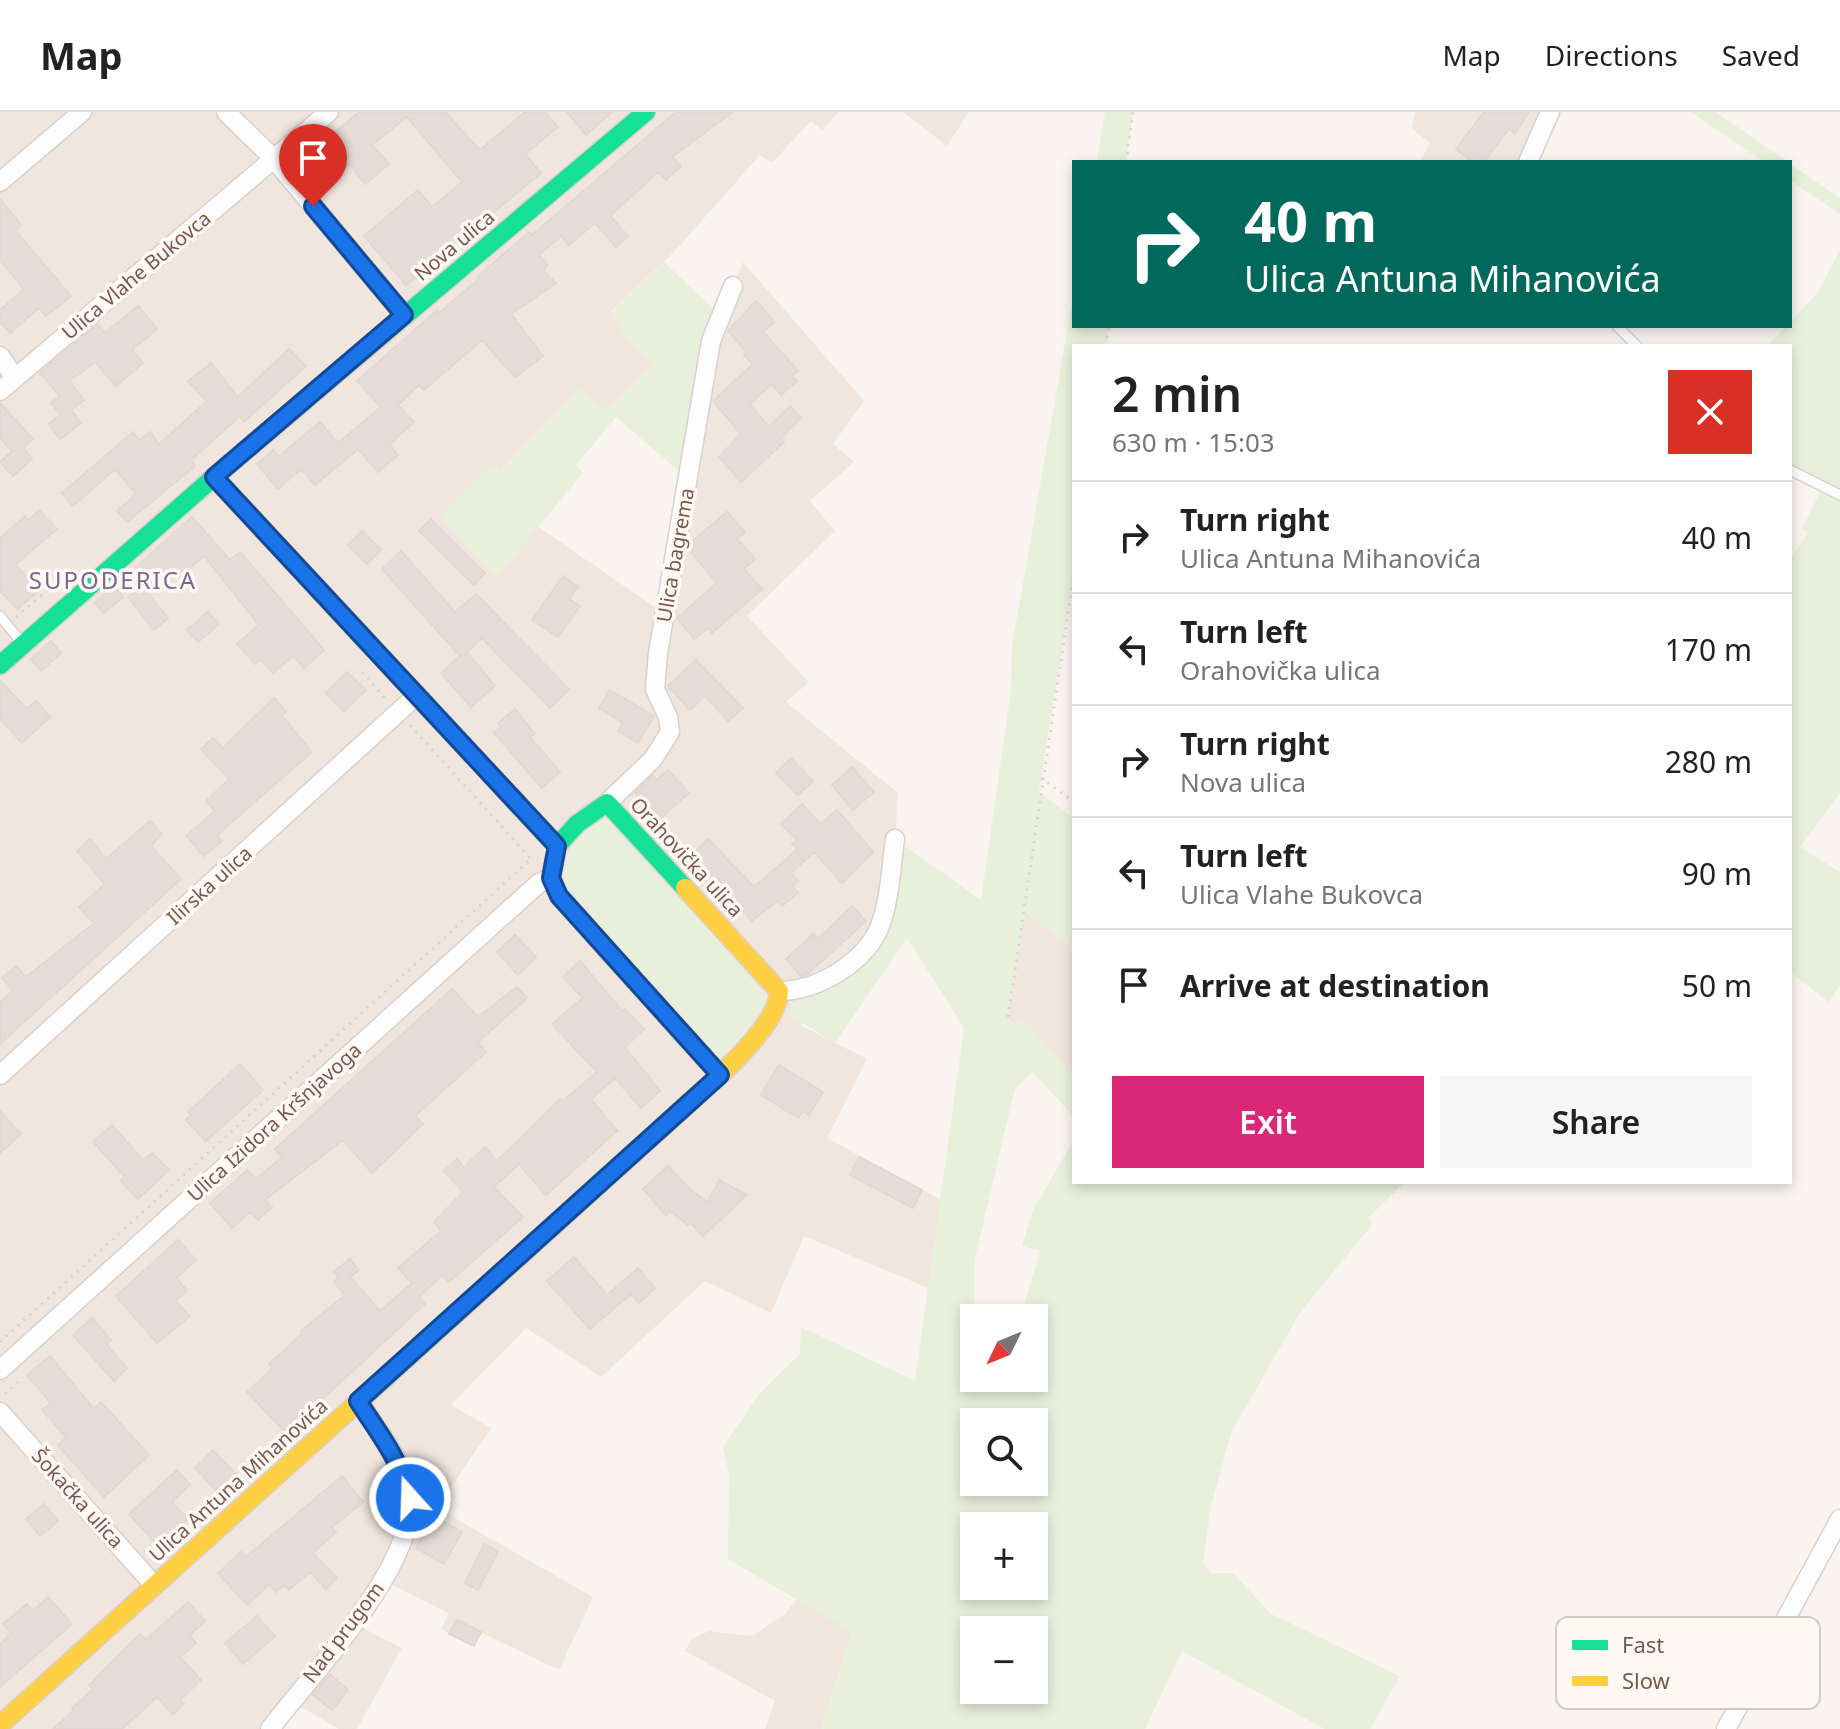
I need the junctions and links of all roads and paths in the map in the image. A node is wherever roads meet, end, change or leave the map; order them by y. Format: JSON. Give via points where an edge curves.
{"nodes":[{"id":1,"x":82,"y":112,"type":"edge"},
{"id":2,"x":226,"y":112,"type":"edge"},
{"id":3,"x":329,"y":112,"type":"edge"},
{"id":4,"x":646,"y":112,"type":"edge"},
{"id":5,"x":1133,"y":112,"type":"edge"},
{"id":6,"x":1550,"y":112,"type":"edge"},
{"id":7,"x":273,"y":158,"type":"junction"},
{"id":8,"x":1126,"y":160,"type":"edge"},
{"id":9,"x":1529,"y":160,"type":"edge"},
{"id":10,"x":0,"y":182,"type":"edge"},
{"id":11,"x":733,"y":286,"type":"dead end"},
{"id":12,"x":404,"y":315,"type":"junction"},
{"id":13,"x":1619,"y":328,"type":"edge"},
{"id":14,"x":1635,"y":344,"type":"edge"},
{"id":15,"x":0,"y":356,"type":"edge"},
{"id":16,"x":15,"y":378,"type":"junction"},
{"id":17,"x":0,"y":391,"type":"edge"},
{"id":18,"x":1792,"y":471,"type":"edge"},
{"id":19,"x":214,"y":477,"type":"junction"},
{"id":20,"x":1840,"y":495,"type":"edge"},
{"id":21,"x":1072,"y":585,"type":"edge"},
{"id":22,"x":0,"y":616,"type":"edge"},
{"id":23,"x":24,"y":645,"type":"junction"},
{"id":24,"x":0,"y":665,"type":"edge"},
{"id":25,"x":361,"y":671,"type":"dead end"},
{"id":26,"x":417,"y":695,"type":"junction"},
{"id":27,"x":398,"y":713,"type":"junction"},
{"id":28,"x":1041,"y":778,"type":"junction"},
{"id":29,"x":1072,"y":801,"type":"edge"},
{"id":30,"x":607,"y":803,"type":"junction"},
{"id":31,"x":895,"y":839,"type":"dead end"},
{"id":32,"x":557,"y":846,"type":"junction"},
{"id":33,"x":551,"y":878,"type":"junction"},
{"id":34,"x":779,"y":991,"type":"junction"},
{"id":35,"x":1008,"y":1017,"type":"dead end"},
{"id":36,"x":0,"y":1075,"type":"edge"},
{"id":37,"x":720,"y":1075,"type":"junction"},
{"id":38,"x":0,"y":1342,"type":"edge"},
{"id":39,"x":0,"y":1370,"type":"edge"},
{"id":40,"x":358,"y":1401,"type":"junction"},
{"id":41,"x":0,"y":1412,"type":"edge"},
{"id":42,"x":1840,"y":1519,"type":"edge"},
{"id":43,"x":154,"y":1585,"type":"junction"},
{"id":44,"x":1787,"y":1617,"type":"edge"},
{"id":45,"x":1737,"y":1709,"type":"edge"},
{"id":46,"x":0,"y":1725,"type":"edge"},
{"id":47,"x":270,"y":1729,"type":"edge"},
{"id":48,"x":1726,"y":1729,"type":"edge"}],
"edges":[{"from":1,"to":10,"type":"street"},
{"from":2,"to":7,"type":"street"},
{"from":3,"to":7,"type":"street","name":"Ulica Vlahe Bukovca"},
{"from":4,"to":12,"type":"street","name":"Nova ulica"},
{"from":5,"to":8,"type":"path"},
{"from":6,"to":9,"type":"street"},
{"from":7,"to":12,"type":"street"},
{"from":7,"to":16,"type":"street","name":"Ulica Vlahe Bukovca"},
{"from":11,"to":30,"type":"street","name":"Ulica bagrema","via":[[711,341],[658,653],[655,689],[670,732],[653,759]]},
{"from":12,"to":19,"type":"street","name":"Nova ulica"},
{"from":13,"to":14,"type":"lane"},
{"from":15,"to":16,"type":"street"},
{"from":16,"to":17,"type":"street","name":"Ulica Vlahe Bukovca"},
{"from":18,"to":20,"type":"lane"},
{"from":19,"to":23,"type":"street","name":"Nova ulica"},
{"from":19,"to":26,"type":"street"},
{"from":21,"to":28,"type":"path"},
{"from":22,"to":23,"type":"lane"},
{"from":23,"to":24,"type":"street","name":"Nova ulica"},
{"from":25,"to":27,"type":"path"},
{"from":26,"to":27,"type":"street","name":"Ilirska ulica"},
{"from":26,"to":32,"type":"street"},
{"from":27,"to":36,"type":"street","name":"Ilirska ulica"},
{"from":27,"to":38,"type":"path","via":[[531,859]]},
{"from":28,"to":29,"type":"path"},
{"from":28,"to":35,"type":"path"},
{"from":30,"to":32,"type":"street","name":"Orahovička ulica"},
{"from":30,"to":34,"type":"street","name":"Orahovička ulica"},
{"from":31,"to":34,"type":"street","via":[[886,899],[873,939],[819,984]]},
{"from":32,"to":33,"type":"street"},
{"from":33,"to":37,"type":"street","via":[[569,909]]},
{"from":33,"to":39,"type":"street","name":"Ulica Izidora Kršnjavoga","via":[[539,883]]},
{"from":34,"to":37,"type":"street","via":[[779,1001],[746,1050]]},
{"from":37,"to":40,"type":"street","name":"Ulica Antuna Mihanovića"},
{"from":40,"to":43,"type":"street","name":"Ulica Antuna Mihanovića"},
{"from":40,"to":47,"type":"street","name":"Nad prugom","via":[[405,1478],[409,1521],[394,1561],[371,1599]]},
{"from":41,"to":43,"type":"street","name":"Šokačka ulica"},
{"from":42,"to":44,"type":"street"},
{"from":43,"to":46,"type":"street","name":"Ulica Antuna Mihanovića"},
{"from":45,"to":48,"type":"street"}]}
